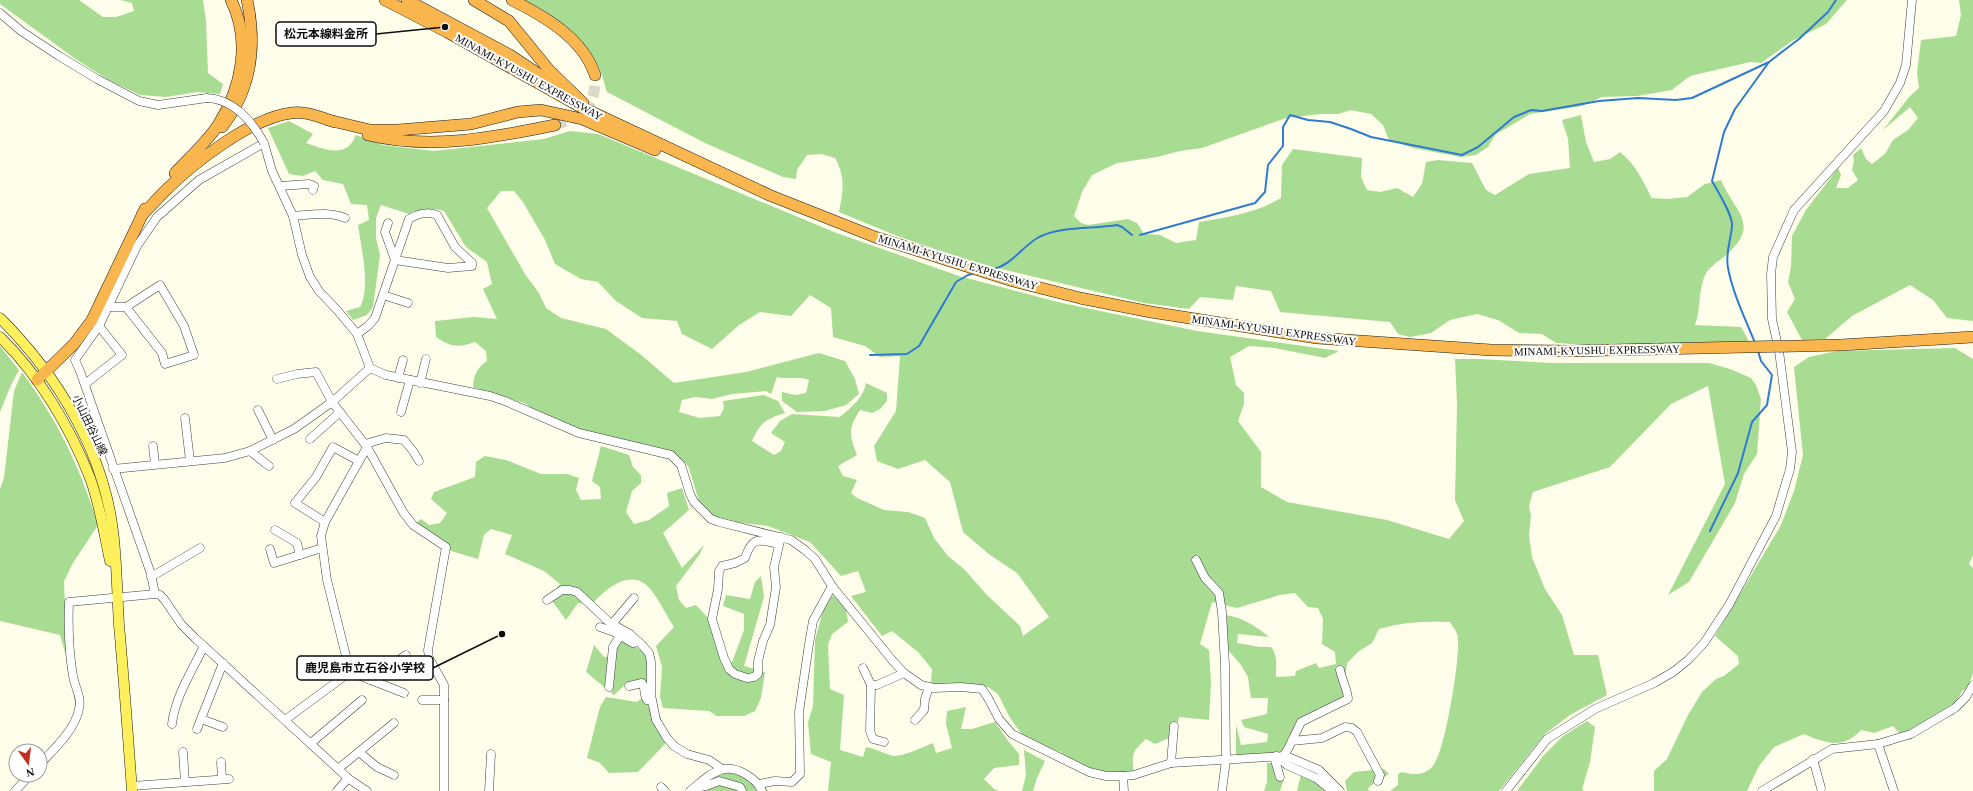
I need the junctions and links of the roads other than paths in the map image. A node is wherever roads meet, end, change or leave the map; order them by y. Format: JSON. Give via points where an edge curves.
{"nodes":[{"id":1,"x":231,"y":0,"type":"edge"},
{"id":2,"x":247,"y":0,"type":"edge"},
{"id":3,"x":385,"y":0,"type":"edge"},
{"id":4,"x":407,"y":0,"type":"edge"},
{"id":5,"x":474,"y":0,"type":"edge"},
{"id":6,"x":512,"y":0,"type":"edge"},
{"id":7,"x":1912,"y":0,"type":"edge"},
{"id":8,"x":0,"y":13,"type":"edge"},
{"id":9,"x":594,"y":75,"type":"tunnel mouth"},
{"id":10,"x":583,"y":103,"type":"junction"},
{"id":11,"x":328,"y":120,"type":"junction"},
{"id":12,"x":610,"y":121,"type":"junction"},
{"id":13,"x":555,"y":125,"type":"tunnel mouth"},
{"id":14,"x":264,"y":143,"type":"junction"},
{"id":15,"x":179,"y":169,"type":"junction"},
{"id":16,"x":280,"y":186,"type":"junction"},
{"id":17,"x":313,"y":190,"type":"dead end"},
{"id":18,"x":769,"y":195,"type":"junction"},
{"id":19,"x":142,"y":215,"type":"junction"},
{"id":20,"x":294,"y":216,"type":"junction"},
{"id":21,"x":345,"y":218,"type":"dead end"},
{"id":22,"x":388,"y":223,"type":"dead end"},
{"id":23,"x":395,"y":260,"type":"junction"},
{"id":24,"x":383,"y":294,"type":"junction"},
{"id":25,"x":408,"y":303,"type":"dead end"},
{"id":26,"x":108,"y":307,"type":"junction"},
{"id":27,"x":126,"y":307,"type":"junction"},
{"id":28,"x":0,"y":318,"type":"edge"},
{"id":29,"x":99,"y":326,"type":"junction"},
{"id":30,"x":357,"y":334,"type":"junction"},
{"id":31,"x":0,"y":336,"type":"edge"},
{"id":32,"x":1973,"y":337,"type":"edge"},
{"id":33,"x":426,"y":359,"type":"dead end"},
{"id":34,"x":403,"y":360,"type":"dead end"},
{"id":35,"x":370,"y":368,"type":"junction"},
{"id":36,"x":46,"y":371,"type":"junction"},
{"id":37,"x":398,"y":378,"type":"junction"},
{"id":38,"x":277,"y":379,"type":"dead end"},
{"id":39,"x":37,"y":380,"type":"junction"},
{"id":40,"x":410,"y":380,"type":"junction"},
{"id":41,"x":420,"y":382,"type":"junction"},
{"id":42,"x":85,"y":384,"type":"junction"},
{"id":43,"x":332,"y":402,"type":"junction"},
{"id":44,"x":258,"y":410,"type":"dead end"},
{"id":45,"x":340,"y":412,"type":"junction"},
{"id":46,"x":401,"y":412,"type":"dead end"},
{"id":47,"x":185,"y":418,"type":"dead end"},
{"id":48,"x":310,"y":438,"type":"dead end"},
{"id":49,"x":273,"y":440,"type":"junction"},
{"id":50,"x":366,"y":445,"type":"junction"},
{"id":51,"x":153,"y":446,"type":"dead end"},
{"id":52,"x":250,"y":451,"type":"junction"},
{"id":53,"x":190,"y":461,"type":"junction"},
{"id":54,"x":359,"y":461,"type":"junction"},
{"id":55,"x":418,"y":461,"type":"dead end"},
{"id":56,"x":155,"y":464,"type":"junction"},
{"id":57,"x":269,"y":466,"type":"dead end"},
{"id":58,"x":113,"y":469,"type":"junction"},
{"id":59,"x":325,"y":522,"type":"junction"},
{"id":60,"x":275,"y":530,"type":"dead end"},
{"id":61,"x":780,"y":541,"type":"junction"},
{"id":62,"x":200,"y":548,"type":"dead end"},
{"id":63,"x":322,"y":548,"type":"junction"},
{"id":64,"x":270,"y":550,"type":"dead end"},
{"id":65,"x":300,"y":555,"type":"junction"},
{"id":66,"x":1196,"y":560,"type":"dead end"},
{"id":67,"x":151,"y":576,"type":"junction"},
{"id":68,"x":832,"y":586,"type":"junction"},
{"id":69,"x":116,"y":587,"type":"junction"},
{"id":70,"x":154,"y":594,"type":"junction"},
{"id":71,"x":634,"y":598,"type":"dead end"},
{"id":72,"x":117,"y":599,"type":"junction"},
{"id":73,"x":547,"y":600,"type":"dead end"},
{"id":74,"x":612,"y":624,"type":"junction"},
{"id":75,"x":600,"y":627,"type":"dead end"},
{"id":76,"x":620,"y":636,"type":"junction"},
{"id":77,"x":638,"y":642,"type":"junction"},
{"id":78,"x":204,"y":646,"type":"junction"},
{"id":79,"x":406,"y":655,"type":"dead end"},
{"id":80,"x":223,"y":663,"type":"junction"},
{"id":81,"x":863,"y":668,"type":"dead end"},
{"id":82,"x":1340,"y":670,"type":"dead end"},
{"id":83,"x":350,"y":672,"type":"junction"},
{"id":84,"x":904,"y":673,"type":"junction"},
{"id":85,"x":370,"y":680,"type":"junction"},
{"id":86,"x":871,"y":684,"type":"junction"},
{"id":87,"x":1973,"y":685,"type":"edge"},
{"id":88,"x":630,"y":686,"type":"dead end"},
{"id":89,"x":609,"y":687,"type":"dead end"},
{"id":90,"x":929,"y":687,"type":"junction"},
{"id":91,"x":404,"y":693,"type":"dead end"},
{"id":92,"x":362,"y":700,"type":"dead end"},
{"id":93,"x":422,"y":700,"type":"dead end"},
{"id":94,"x":444,"y":700,"type":"junction"},
{"id":95,"x":652,"y":701,"type":"junction"},
{"id":96,"x":201,"y":719,"type":"junction"},
{"id":97,"x":285,"y":720,"type":"junction"},
{"id":98,"x":914,"y":720,"type":"dead end"},
{"id":99,"x":394,"y":723,"type":"dead end"},
{"id":100,"x":172,"y":724,"type":"dead end"},
{"id":101,"x":1174,"y":726,"type":"dead end"},
{"id":102,"x":223,"y":727,"type":"dead end"},
{"id":103,"x":197,"y":729,"type":"dead end"},
{"id":104,"x":1292,"y":741,"type":"junction"},
{"id":105,"x":884,"y":742,"type":"dead end"},
{"id":106,"x":310,"y":743,"type":"junction"},
{"id":107,"x":1878,"y":744,"type":"junction"},
{"id":108,"x":183,"y":752,"type":"dead end"},
{"id":109,"x":359,"y":752,"type":"junction"},
{"id":110,"x":491,"y":754,"type":"dead end"},
{"id":111,"x":48,"y":755,"type":"edge"},
{"id":112,"x":1277,"y":756,"type":"junction"},
{"id":113,"x":1813,"y":759,"type":"junction"},
{"id":114,"x":1226,"y":760,"type":"junction"},
{"id":115,"x":221,"y":762,"type":"dead end"},
{"id":116,"x":1171,"y":763,"type":"junction"},
{"id":117,"x":338,"y":769,"type":"junction"},
{"id":118,"x":722,"y":769,"type":"junction"},
{"id":119,"x":394,"y":775,"type":"dead end"},
{"id":120,"x":1123,"y":776,"type":"junction"},
{"id":121,"x":1280,"y":777,"type":"dead end"},
{"id":122,"x":348,"y":778,"type":"junction"},
{"id":123,"x":1378,"y":781,"type":"dead end"},
{"id":124,"x":186,"y":782,"type":"junction"},
{"id":125,"x":22,"y":783,"type":"edge"},
{"id":126,"x":132,"y":788,"type":"edge"},
{"id":127,"x":761,"y":788,"type":"edge"},
{"id":128,"x":1821,"y":788,"type":"dead end"},
{"id":129,"x":693,"y":789,"type":"edge"},
{"id":130,"x":15,"y":791,"type":"edge"},
{"id":131,"x":337,"y":791,"type":"edge"},
{"id":132,"x":367,"y":791,"type":"edge"},
{"id":133,"x":444,"y":791,"type":"edge"},
{"id":134,"x":489,"y":791,"type":"edge"},
{"id":135,"x":742,"y":791,"type":"edge"},
{"id":136,"x":1124,"y":791,"type":"edge"},
{"id":137,"x":1222,"y":791,"type":"edge"},
{"id":138,"x":1332,"y":791,"type":"edge"},
{"id":139,"x":1340,"y":791,"type":"edge"},
{"id":140,"x":1506,"y":791,"type":"edge"},
{"id":141,"x":1762,"y":791,"type":"edge"},
{"id":142,"x":1894,"y":791,"type":"edge"}],
"edges":[{"from":1,"to":15,"type":"highway","via":[[239,20],[243,56],[235,91],[218,124]]},
{"from":2,"to":15,"type":"highway","via":[[253,47],[241,97],[211,142]]},
{"from":3,"to":12,"type":"highway","name":"MINAMI-KYUSHU EXPRESSWAY","via":[[447,32],[540,86]]},
{"from":4,"to":10,"type":"highway","name":"MINAMI-KYUSHU EXPRESSWAY","via":[[510,55]]},
{"from":5,"to":10,"type":"highway","via":[[509,21],[549,70]]},
{"from":6,"to":9,"type":"highway","via":[[534,11],[572,40],[591,64]]},
{"from":7,"to":140,"type":"street","via":[[1906,65],[1900,83],[1884,111],[1794,210],[1773,258],[1772,319],[1779,351],[1792,452],[1790,469],[1776,516],[1729,605],[1704,643],[1688,660],[1654,683],[1595,709],[1547,739]]},
{"from":8,"to":14,"type":"street","bridge":true,"via":[[21,31],[59,56],[139,100],[158,105],[216,99],[236,109],[258,132]]},
{"from":10,"to":12,"type":"highway","name":"MINAMI-KYUSHU EXPRESSWAY"},
{"from":11,"to":13,"type":"highway","via":[[393,141],[442,143]]},
{"from":11,"to":18,"type":"highway","via":[[370,130],[398,130],[471,124],[531,110],[551,112],[582,119]]},
{"from":11,"to":19,"type":"highway","via":[[316,115],[292,113],[260,123],[186,171]]},
{"from":12,"to":18,"type":"highway","name":"MINAMI-KYUSHU EXPRESSWAY"},
{"from":14,"to":16,"type":"street","via":[[272,171]]},
{"from":14,"to":26,"type":"street","via":[[199,180],[157,217],[137,246]]},
{"from":15,"to":19,"type":"highway","via":[[149,201]]},
{"from":16,"to":17,"type":"street","via":[[309,184],[314,186]]},
{"from":16,"to":20,"type":"street"},
{"from":18,"to":32,"type":"highway","name":"MINAMI-KYUSHU EXPRESSWAY","bridge":true,"via":[[917,251],[1013,281],[1080,298],[1200,321],[1317,338],[1491,350],[1569,351],[1841,345]]},
{"from":19,"to":36,"type":"highway","via":[[92,320],[74,344]]},
{"from":20,"to":21,"type":"street","via":[[326,213]]},
{"from":20,"to":30,"type":"street","via":[[302,255],[310,277]]},
{"from":22,"to":23,"type":"street","via":[[386,232]]},
{"from":23,"to":23,"type":"street","via":[[409,219],[415,215],[432,213],[437,215],[455,247],[472,263],[472,266],[448,268]]},
{"from":23,"to":24,"type":"street"},
{"from":24,"to":25,"type":"street"},
{"from":24,"to":30,"type":"street","via":[[375,318]]},
{"from":26,"to":27,"type":"street"},
{"from":26,"to":29,"type":"street"},
{"from":27,"to":27,"type":"street","via":[[160,285],[184,326],[194,356],[165,364],[162,353]]},
{"from":28,"to":36,"type":"main road","name":"小山田谷山線"},
{"from":29,"to":42,"type":"street","via":[[75,360]]},
{"from":29,"to":42,"type":"street","via":[[122,355]]},
{"from":30,"to":35,"type":"street"},
{"from":31,"to":39,"type":"main road","name":"小山田谷山線"},
{"from":33,"to":41,"type":"street"},
{"from":34,"to":37,"type":"street"},
{"from":35,"to":37,"type":"street","via":[[386,376]]},
{"from":35,"to":43,"type":"street"},
{"from":36,"to":39,"type":"highway"},
{"from":36,"to":69,"type":"main road","name":"小山田谷山線","via":[[74,414],[99,474],[113,530]]},
{"from":37,"to":40,"type":"street"},
{"from":38,"to":43,"type":"street","via":[[316,372]]},
{"from":39,"to":69,"type":"main road","name":"小山田谷山線","via":[[62,421],[90,478]]},
{"from":40,"to":41,"type":"street"},
{"from":40,"to":46,"type":"street"},
{"from":41,"to":61,"type":"street","via":[[490,396],[579,433],[670,455],[681,465],[694,502],[711,519]]},
{"from":42,"to":58,"type":"street"},
{"from":43,"to":45,"type":"street"},
{"from":43,"to":49,"type":"street","via":[[294,429]]},
{"from":44,"to":49,"type":"street"},
{"from":45,"to":48,"type":"street"},
{"from":45,"to":50,"type":"street"},
{"from":47,"to":53,"type":"street"},
{"from":49,"to":52,"type":"street"},
{"from":50,"to":54,"type":"street"},
{"from":50,"to":55,"type":"street","via":[[386,438],[404,440]]},
{"from":50,"to":94,"type":"street","via":[[403,512],[413,525],[446,547],[428,650],[444,685]]},
{"from":51,"to":56,"type":"street"},
{"from":52,"to":53,"type":"street","via":[[225,458]]},
{"from":52,"to":57,"type":"street"},
{"from":53,"to":56,"type":"street"},
{"from":54,"to":59,"type":"street"},
{"from":54,"to":59,"type":"street","via":[[333,447],[316,477],[295,503]]},
{"from":56,"to":58,"type":"street"},
{"from":58,"to":67,"type":"street"},
{"from":59,"to":63,"type":"street","via":[[321,536]]},
{"from":60,"to":65,"type":"street","via":[[297,543]]},
{"from":61,"to":61,"type":"street","via":[[774,567],[776,587],[770,625],[758,661],[758,674],[747,678],[729,669],[713,627],[719,571],[722,566],[746,558],[752,543],[757,540]]},
{"from":61,"to":68,"type":"street","via":[[790,540],[815,559]]},
{"from":62,"to":67,"type":"street"},
{"from":63,"to":65,"type":"street"},
{"from":63,"to":83,"type":"street","via":[[327,580]]},
{"from":64,"to":65,"type":"street","via":[[274,563]]},
{"from":66,"to":114,"type":"street","via":[[1205,578],[1218,593],[1222,612]]},
{"from":67,"to":70,"type":"street"},
{"from":68,"to":84,"type":"street"},
{"from":68,"to":127,"type":"street","via":[[813,621],[809,644],[799,712],[800,774],[792,782],[775,782]]},
{"from":69,"to":72,"type":"main road","name":"小山田谷山線"},
{"from":70,"to":72,"type":"street"},
{"from":70,"to":78,"type":"street","via":[[160,595],[182,624]]},
{"from":71,"to":74,"type":"street"},
{"from":72,"to":111,"type":"street","via":[[69,602],[70,652],[80,698],[79,710],[69,730]]},
{"from":72,"to":126,"type":"main road","name":"小山田谷山線"},
{"from":73,"to":74,"type":"street","via":[[562,590],[577,592]]},
{"from":74,"to":77,"type":"street","via":[[630,634]]},
{"from":75,"to":76,"type":"street"},
{"from":76,"to":77,"type":"street","via":[[633,643]]},
{"from":76,"to":89,"type":"street","via":[[613,647]]},
{"from":77,"to":95,"type":"street","via":[[648,654],[650,662]]},
{"from":78,"to":80,"type":"street"},
{"from":78,"to":100,"type":"street","via":[[173,715]]},
{"from":79,"to":85,"type":"street"},
{"from":80,"to":96,"type":"street"},
{"from":80,"to":97,"type":"street"},
{"from":81,"to":86,"type":"street"},
{"from":82,"to":104,"type":"street","via":[[1348,699],[1301,722]]},
{"from":83,"to":85,"type":"street"},
{"from":83,"to":97,"type":"street"},
{"from":84,"to":86,"type":"street","via":[[877,685]]},
{"from":84,"to":90,"type":"street","via":[[921,685]]},
{"from":85,"to":91,"type":"street"},
{"from":86,"to":105,"type":"street","via":[[870,731],[873,739]]},
{"from":87,"to":107,"type":"street","via":[[1955,708],[1911,734]]},
{"from":88,"to":95,"type":"street","via":[[642,683],[645,698]]},
{"from":90,"to":98,"type":"street","via":[[924,710]]},
{"from":90,"to":120,"type":"street","via":[[961,686],[982,689],[999,719],[1012,734],[1088,772]]},
{"from":92,"to":106,"type":"street"},
{"from":93,"to":94,"type":"street"},
{"from":94,"to":133,"type":"street"},
{"from":95,"to":118,"type":"street","via":[[656,720],[666,738],[674,746],[687,754],[709,760]]},
{"from":96,"to":102,"type":"street"},
{"from":96,"to":103,"type":"street"},
{"from":97,"to":106,"type":"street"},
{"from":99,"to":109,"type":"street"},
{"from":101,"to":116,"type":"street"},
{"from":104,"to":112,"type":"street"},
{"from":104,"to":123,"type":"street","via":[[1322,738],[1345,727],[1352,728],[1357,732],[1380,775]]},
{"from":106,"to":117,"type":"street"},
{"from":107,"to":113,"type":"street","via":[[1832,749]]},
{"from":107,"to":142,"type":"street"},
{"from":108,"to":124,"type":"street"},
{"from":109,"to":117,"type":"street"},
{"from":109,"to":119,"type":"street","via":[[377,767]]},
{"from":110,"to":134,"type":"street"},
{"from":112,"to":114,"type":"street"},
{"from":112,"to":121,"type":"street"},
{"from":112,"to":138,"type":"street","via":[[1287,764],[1316,778]]},
{"from":112,"to":139,"type":"street","via":[[1286,756],[1319,770]]},
{"from":113,"to":128,"type":"street"},
{"from":113,"to":141,"type":"street"},
{"from":114,"to":116,"type":"street"},
{"from":114,"to":137,"type":"street"},
{"from":115,"to":124,"type":"street","via":[[225,779]]},
{"from":116,"to":120,"type":"street"},
{"from":117,"to":122,"type":"street"},
{"from":118,"to":127,"type":"street","via":[[745,774]]},
{"from":118,"to":129,"type":"street","via":[[711,774]]},
{"from":120,"to":136,"type":"street"},
{"from":122,"to":131,"type":"street"},
{"from":122,"to":132,"type":"street"},
{"from":124,"to":126,"type":"street"},
{"from":125,"to":130,"type":"street"},
{"from":129,"to":135,"type":"street","via":[[719,781],[740,787]]}]}
